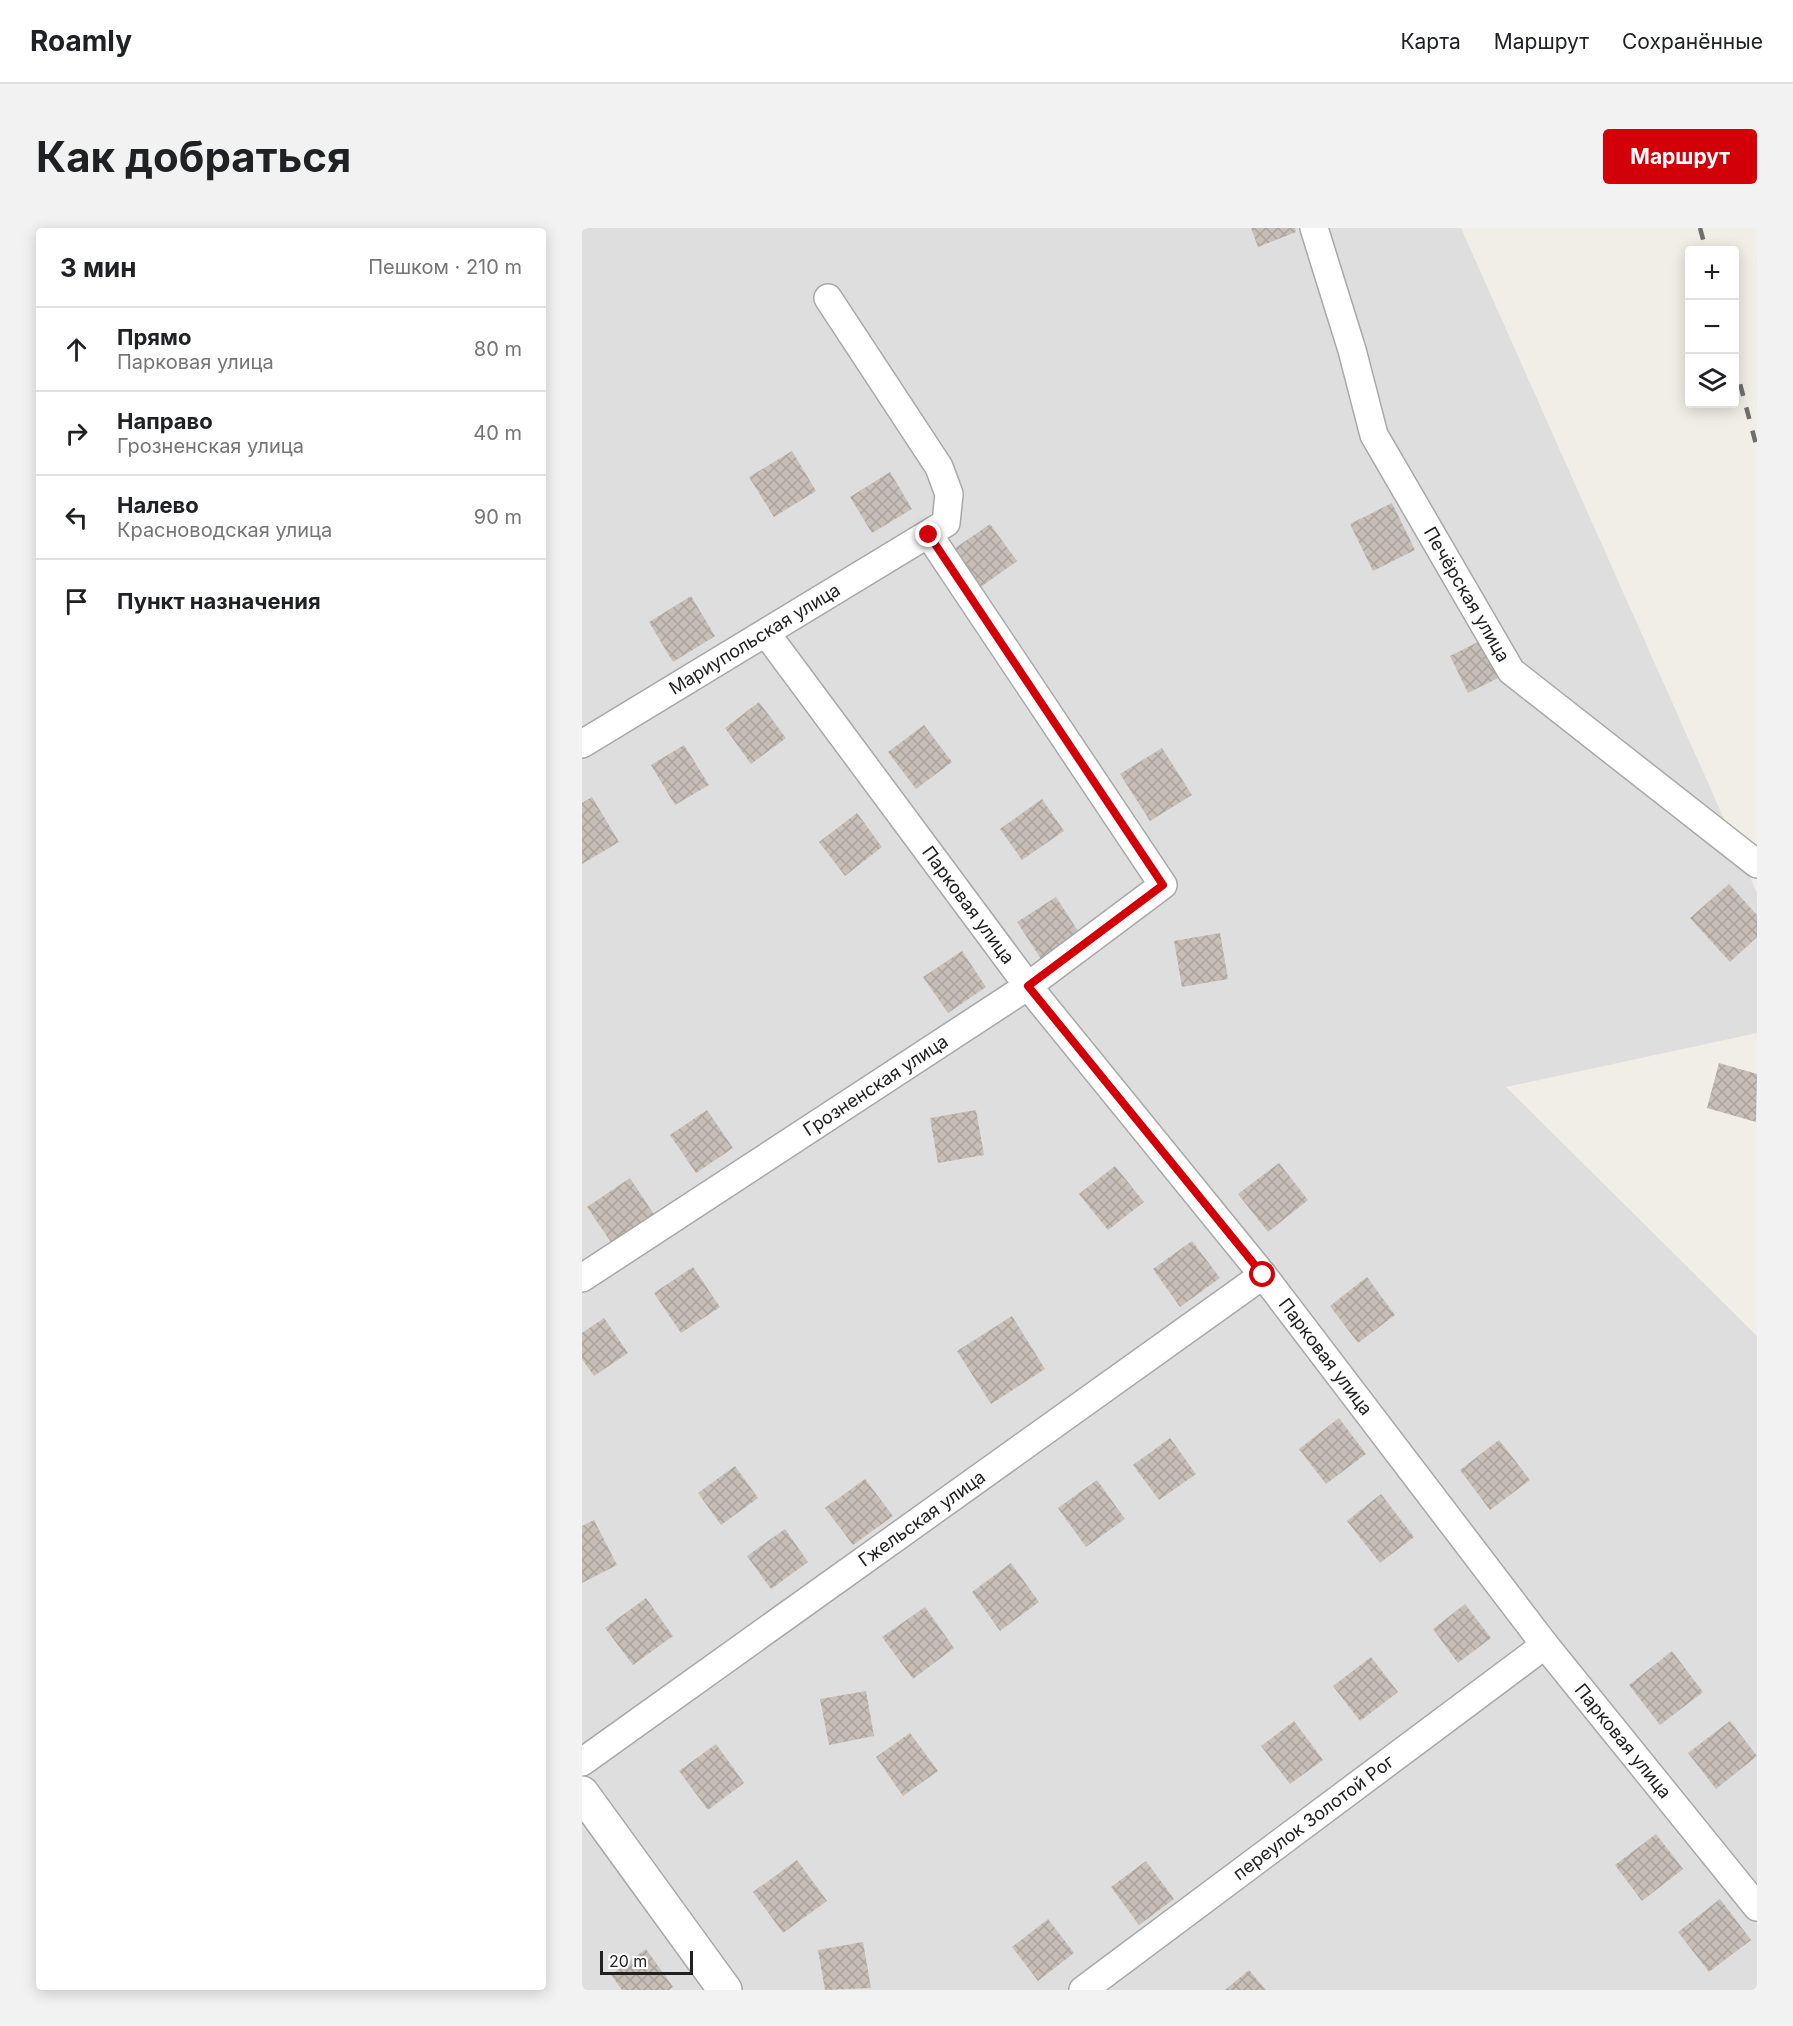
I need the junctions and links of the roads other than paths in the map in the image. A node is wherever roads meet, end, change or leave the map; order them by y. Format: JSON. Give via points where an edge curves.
{"nodes":[{"id":1,"x":1314,"y":228,"type":"edge"},
{"id":2,"x":828,"y":298,"type":"dead end"},
{"id":3,"x":929,"y":535,"type":"junction"},
{"id":4,"x":766,"y":633,"type":"junction"},
{"id":5,"x":582,"y":744,"type":"edge"},
{"id":6,"x":1757,"y":864,"type":"edge"},
{"id":7,"x":1028,"y":986,"type":"junction"},
{"id":8,"x":1263,"y":1275,"type":"junction"},
{"id":9,"x":582,"y":1278,"type":"edge"},
{"id":10,"x":1545,"y":1645,"type":"junction"},
{"id":11,"x":582,"y":1762,"type":"edge"},
{"id":12,"x":582,"y":1793,"type":"edge"},
{"id":13,"x":1757,"y":1907,"type":"edge"},
{"id":14,"x":725,"y":1990,"type":"edge"},
{"id":15,"x":1083,"y":1990,"type":"edge"}],
"edges":[{"from":1,"to":6,"type":"street","name":"Печёрская улица","via":[[1374,435],[1511,671]]},
{"from":2,"to":3,"type":"street","name":"Мариупольская улица","via":[[939,467],[949,494],[946,523]]},
{"from":3,"to":4,"type":"street","name":"Мариупольская улица"},
{"from":3,"to":7,"type":"street","name":"Грозненская улица","via":[[1163,885]]},
{"from":4,"to":5,"type":"street","name":"Мариупольская улица"},
{"from":4,"to":7,"type":"street","name":"Парковая улица"},
{"from":7,"to":8,"type":"street","name":"Парковая улица"},
{"from":7,"to":9,"type":"street","name":"Грозненская улица"},
{"from":8,"to":10,"type":"street","name":"Парковая улица"},
{"from":8,"to":11,"type":"street","name":"Гжельская улица"},
{"from":10,"to":13,"type":"street","name":"Парковая улица"},
{"from":10,"to":15,"type":"street","name":"переулок Золотой Рог"},
{"from":12,"to":14,"type":"street"}]}
